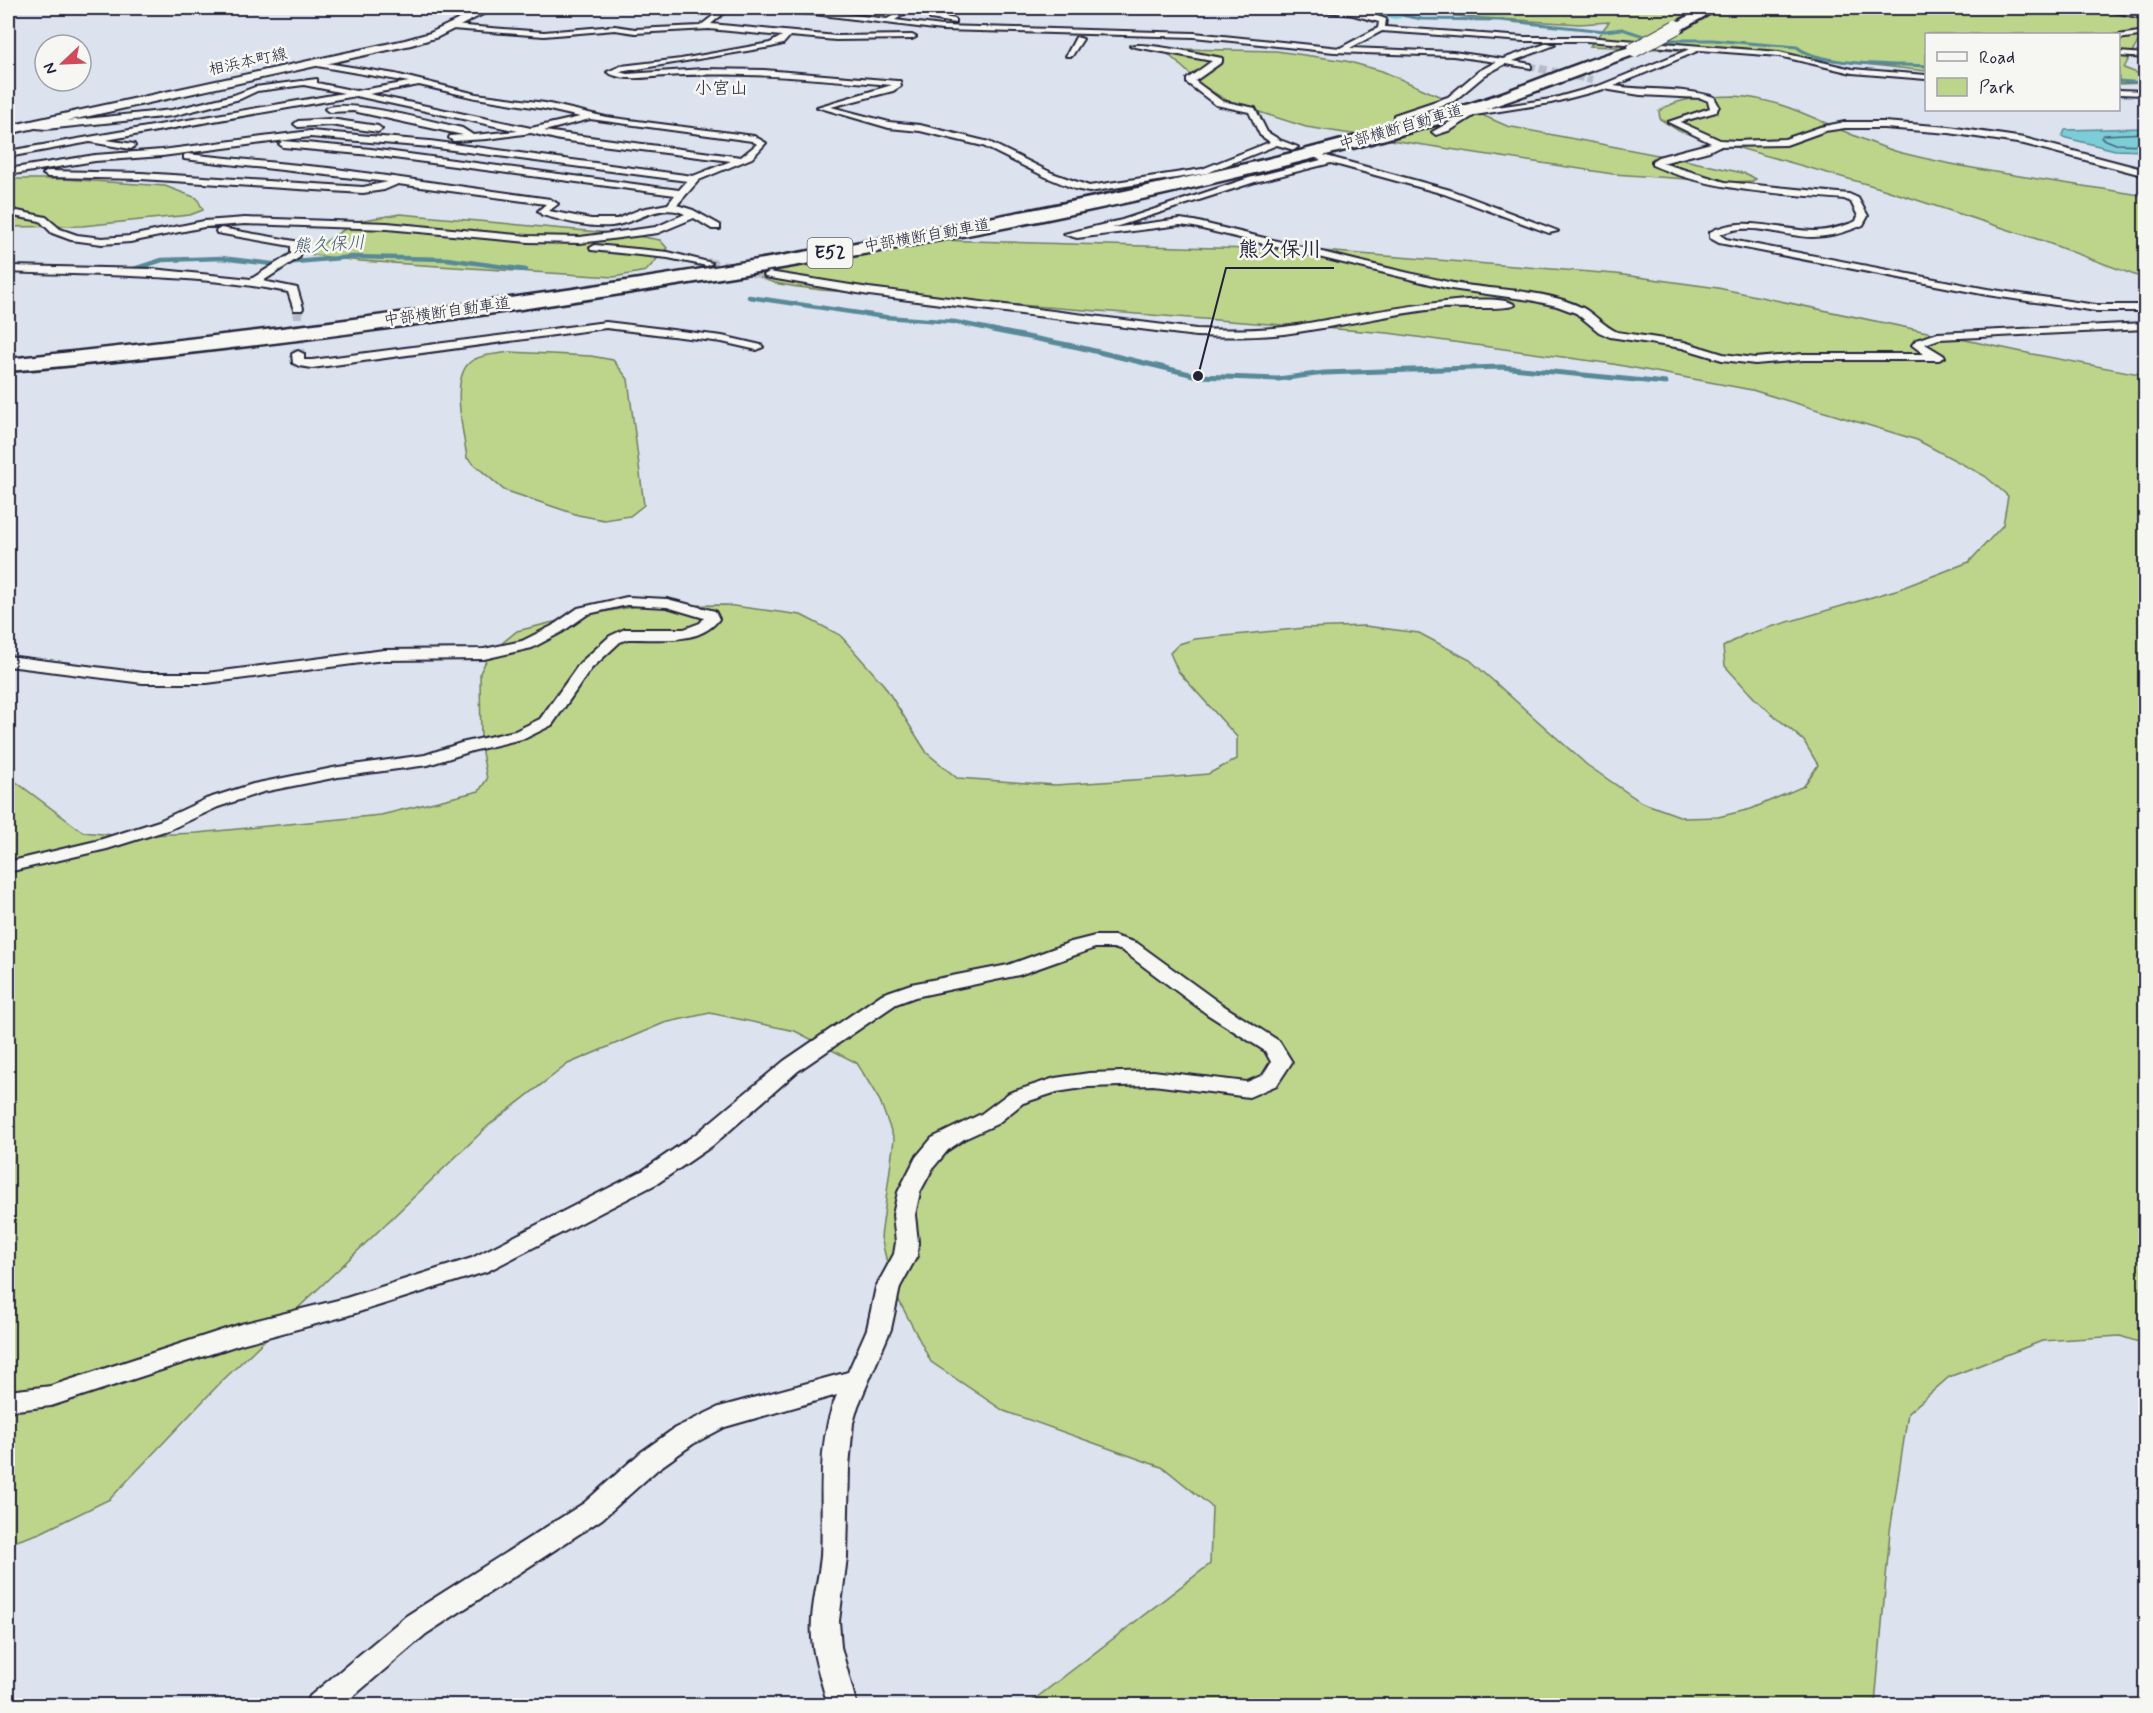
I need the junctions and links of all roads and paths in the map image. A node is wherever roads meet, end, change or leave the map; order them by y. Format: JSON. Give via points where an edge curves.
{"nodes":[{"id":1,"x":490,"y":8,"type":"edge"},
{"id":2,"x":728,"y":8,"type":"edge"},
{"id":3,"x":734,"y":8,"type":"edge"},
{"id":4,"x":839,"y":8,"type":"edge"},
{"id":5,"x":912,"y":8,"type":"edge"},
{"id":6,"x":944,"y":8,"type":"edge"},
{"id":7,"x":1301,"y":8,"type":"edge"},
{"id":8,"x":1712,"y":8,"type":"edge"},
{"id":9,"x":2102,"y":8,"type":"edge"},
{"id":10,"x":828,"y":14,"type":"junction"},
{"id":11,"x":2145,"y":17,"type":"edge"},
{"id":12,"x":889,"y":21,"type":"junction"},
{"id":13,"x":452,"y":27,"type":"junction"},
{"id":14,"x":706,"y":28,"type":"junction"},
{"id":15,"x":942,"y":28,"type":"junction"},
{"id":16,"x":1382,"y":29,"type":"junction"},
{"id":17,"x":2145,"y":33,"type":"edge"},
{"id":18,"x":788,"y":34,"type":"junction"},
{"id":19,"x":1078,"y":36,"type":"junction"},
{"id":20,"x":912,"y":37,"type":"dead end"},
{"id":21,"x":2120,"y":37,"type":"edge"},
{"id":22,"x":1504,"y":38,"type":"junction"},
{"id":23,"x":1556,"y":39,"type":"junction"},
{"id":24,"x":1095,"y":42,"type":"dead end"},
{"id":25,"x":1126,"y":45,"type":"dead end"},
{"id":26,"x":1697,"y":49,"type":"junction"},
{"id":27,"x":1342,"y":50,"type":"junction"},
{"id":28,"x":1532,"y":51,"type":"junction"},
{"id":29,"x":1069,"y":54,"type":"dead end"},
{"id":30,"x":2120,"y":54,"type":"edge"},
{"id":31,"x":2145,"y":56,"type":"edge"},
{"id":32,"x":1504,"y":61,"type":"junction"},
{"id":33,"x":1411,"y":62,"type":"dead end"},
{"id":34,"x":320,"y":64,"type":"junction"},
{"id":35,"x":1527,"y":66,"type":"tunnel mouth"},
{"id":36,"x":375,"y":72,"type":"junction"},
{"id":37,"x":1925,"y":77,"type":"edge"},
{"id":38,"x":344,"y":78,"type":"dead end"},
{"id":39,"x":334,"y":79,"type":"dead end"},
{"id":40,"x":1592,"y":80,"type":"tunnel mouth"},
{"id":41,"x":303,"y":82,"type":"junction"},
{"id":42,"x":418,"y":82,"type":"junction"},
{"id":43,"x":1607,"y":85,"type":"junction"},
{"id":44,"x":2120,"y":92,"type":"edge"},
{"id":45,"x":2145,"y":93,"type":"edge"},
{"id":46,"x":356,"y":94,"type":"junction"},
{"id":47,"x":476,"y":96,"type":"junction"},
{"id":48,"x":237,"y":97,"type":"junction"},
{"id":49,"x":431,"y":110,"type":"junction"},
{"id":50,"x":322,"y":111,"type":"dead end"},
{"id":51,"x":312,"y":112,"type":"dead end"},
{"id":52,"x":236,"y":115,"type":"junction"},
{"id":53,"x":589,"y":116,"type":"junction"},
{"id":54,"x":1397,"y":117,"type":"dead end"},
{"id":55,"x":29,"y":126,"type":"junction"},
{"id":56,"x":273,"y":128,"type":"dead end"},
{"id":57,"x":8,"y":130,"type":"edge"},
{"id":58,"x":533,"y":132,"type":"junction"},
{"id":59,"x":1436,"y":132,"type":"dead end"},
{"id":60,"x":473,"y":138,"type":"junction"},
{"id":61,"x":91,"y":140,"type":"junction"},
{"id":62,"x":253,"y":141,"type":"junction"},
{"id":63,"x":596,"y":142,"type":"junction"},
{"id":64,"x":1277,"y":142,"type":"junction"},
{"id":65,"x":1718,"y":143,"type":"junction"},
{"id":66,"x":1294,"y":147,"type":"dead end"},
{"id":67,"x":371,"y":152,"type":"junction"},
{"id":68,"x":162,"y":153,"type":"junction"},
{"id":69,"x":8,"y":154,"type":"edge"},
{"id":70,"x":743,"y":160,"type":"junction"},
{"id":71,"x":558,"y":161,"type":"junction"},
{"id":72,"x":253,"y":164,"type":"junction"},
{"id":73,"x":329,"y":171,"type":"junction"},
{"id":74,"x":8,"y":172,"type":"edge"},
{"id":75,"x":20,"y":172,"type":"junction"},
{"id":76,"x":532,"y":173,"type":"junction"},
{"id":77,"x":2145,"y":173,"type":"edge"},
{"id":78,"x":695,"y":179,"type":"junction"},
{"id":79,"x":398,"y":181,"type":"junction"},
{"id":80,"x":215,"y":182,"type":"junction"},
{"id":81,"x":683,"y":193,"type":"junction"},
{"id":82,"x":493,"y":194,"type":"junction"},
{"id":83,"x":671,"y":206,"type":"junction"},
{"id":84,"x":8,"y":212,"type":"edge"},
{"id":85,"x":696,"y":215,"type":"junction"},
{"id":86,"x":194,"y":226,"type":"junction"},
{"id":87,"x":716,"y":227,"type":"dead end"},
{"id":88,"x":1553,"y":231,"type":"dead end"},
{"id":89,"x":528,"y":239,"type":"junction"},
{"id":90,"x":707,"y":263,"type":"tunnel mouth"},
{"id":91,"x":8,"y":269,"type":"edge"},
{"id":92,"x":769,"y":275,"type":"tunnel mouth"},
{"id":93,"x":253,"y":282,"type":"junction"},
{"id":94,"x":298,"y":308,"type":"tunnel mouth"},
{"id":95,"x":2145,"y":308,"type":"edge"},
{"id":96,"x":2145,"y":326,"type":"edge"},
{"id":97,"x":1603,"y":330,"type":"junction"},
{"id":98,"x":757,"y":347,"type":"dead end"},
{"id":99,"x":298,"y":354,"type":"dead end"},
{"id":100,"x":8,"y":365,"type":"edge"},
{"id":101,"x":8,"y":661,"type":"edge"},
{"id":102,"x":8,"y":867,"type":"edge"},
{"id":103,"x":856,"y":1380,"type":"junction"},
{"id":104,"x":8,"y":1401,"type":"edge"},
{"id":105,"x":320,"y":1706,"type":"edge"},
{"id":106,"x":843,"y":1706,"type":"edge"}],
"edges":[{"from":1,"to":13,"type":"main road","name":"相浜本町線"},
{"from":2,"to":14,"type":"street"},
{"from":3,"to":10,"type":"street"},
{"from":4,"to":10,"type":"street"},
{"from":5,"to":12,"type":"street"},
{"from":6,"to":15,"type":"street","via":[[934,18],[954,22]]},
{"from":7,"to":16,"type":"street","via":[[1372,17],[1383,21]]},
{"from":8,"to":100,"type":"highway","name":"中部横断自動車道","number":"E52","bridge":true,"via":[[1634,50],[1440,118],[1097,204],[748,268],[590,292]]},
{"from":9,"to":11,"type":"street"},
{"from":10,"to":12,"type":"street"},
{"from":12,"to":15,"type":"street"},
{"from":13,"to":14,"type":"street","via":[[544,34],[615,28]]},
{"from":13,"to":34,"type":"main road","name":"相浜本町線","via":[[414,41]]},
{"from":14,"to":18,"type":"street"},
{"from":15,"to":19,"type":"street"},
{"from":16,"to":22,"type":"street"},
{"from":16,"to":27,"type":"street"},
{"from":17,"to":21,"type":"street"},
{"from":18,"to":20,"type":"street"},
{"from":18,"to":64,"type":"street","via":[[777,43],[611,72],[627,76],[764,72],[897,83],[890,89],[821,106],[889,125],[920,128],[986,144],[1089,189],[1204,171]]},
{"from":19,"to":24,"type":"street"},
{"from":19,"to":27,"type":"street","via":[[1194,35]]},
{"from":19,"to":29,"type":"street"},
{"from":22,"to":23,"type":"street"},
{"from":22,"to":28,"type":"street"},
{"from":23,"to":26,"type":"street"},
{"from":23,"to":28,"type":"street","via":[[1556,43]]},
{"from":25,"to":64,"type":"street","via":[[1219,60],[1190,81],[1219,103],[1252,110],[1263,134]]},
{"from":26,"to":37,"type":"street","via":[[1789,55],[1852,71]]},
{"from":26,"to":43,"type":"street"},
{"from":27,"to":32,"type":"street","via":[[1453,54]]},
{"from":27,"to":33,"type":"street","via":[[1370,58]]},
{"from":28,"to":32,"type":"street"},
{"from":30,"to":31,"type":"street"},
{"from":32,"to":35,"type":"street"},
{"from":32,"to":54,"type":"street","via":[[1482,73],[1451,99]]},
{"from":34,"to":36,"type":"street"},
{"from":34,"to":55,"type":"main road","name":"相浜本町線"},
{"from":36,"to":38,"type":"street"},
{"from":36,"to":42,"type":"street"},
{"from":39,"to":41,"type":"street"},
{"from":40,"to":43,"type":"street"},
{"from":41,"to":46,"type":"street"},
{"from":41,"to":48,"type":"street","via":[[255,88]]},
{"from":42,"to":46,"type":"street"},
{"from":42,"to":47,"type":"street"},
{"from":43,"to":59,"type":"street","via":[[1551,101],[1473,113]]},
{"from":43,"to":65,"type":"street","via":[[1640,93],[1712,99],[1713,110],[1672,122]]},
{"from":44,"to":45,"type":"street"},
{"from":46,"to":49,"type":"street"},
{"from":46,"to":52,"type":"street"},
{"from":47,"to":49,"type":"street"},
{"from":47,"to":53,"type":"street"},
{"from":48,"to":52,"type":"street","via":[[240,104]]},
{"from":48,"to":55,"type":"street","via":[[162,115]]},
{"from":49,"to":58,"type":"street"},
{"from":50,"to":60,"type":"street","via":[[353,108],[462,131]]},
{"from":51,"to":60,"type":"street","via":[[290,122],[330,122],[420,137]]},
{"from":52,"to":61,"type":"street"},
{"from":53,"to":58,"type":"street"},
{"from":53,"to":70,"type":"street","via":[[762,143]]},
{"from":55,"to":57,"type":"main road","name":"相浜本町線"},
{"from":56,"to":61,"type":"street","via":[[144,146]]},
{"from":58,"to":60,"type":"street"},
{"from":58,"to":63,"type":"street"},
{"from":61,"to":69,"type":"street"},
{"from":62,"to":67,"type":"street"},
{"from":62,"to":68,"type":"street"},
{"from":62,"to":71,"type":"street","via":[[310,134],[430,144]]},
{"from":63,"to":70,"type":"street"},
{"from":63,"to":71,"type":"street"},
{"from":64,"to":66,"type":"street"},
{"from":65,"to":77,"type":"street","via":[[1773,144],[1832,126],[1884,125],[2024,141]]},
{"from":65,"to":95,"type":"street","via":[[1655,162],[1724,185],[1846,196],[1855,200],[1863,216],[1860,223],[1848,228],[1816,234],[1729,227],[1714,234],[1723,241],[1987,292],[2096,308]]},
{"from":67,"to":73,"type":"street"},
{"from":67,"to":76,"type":"street"},
{"from":68,"to":72,"type":"street"},
{"from":68,"to":75,"type":"street","via":[[95,158]]},
{"from":70,"to":78,"type":"street"},
{"from":71,"to":76,"type":"street"},
{"from":71,"to":78,"type":"street"},
{"from":72,"to":73,"type":"street"},
{"from":72,"to":80,"type":"street"},
{"from":73,"to":79,"type":"street"},
{"from":74,"to":75,"type":"street"},
{"from":75,"to":80,"type":"street"},
{"from":76,"to":81,"type":"street"},
{"from":76,"to":82,"type":"street"},
{"from":78,"to":81,"type":"street"},
{"from":79,"to":80,"type":"street","via":[[363,190]]},
{"from":79,"to":82,"type":"street"},
{"from":81,"to":83,"type":"street"},
{"from":82,"to":83,"type":"street","via":[[550,202],[553,204],[545,213],[601,223]]},
{"from":83,"to":85,"type":"street"},
{"from":84,"to":86,"type":"street","via":[[43,219],[56,231],[88,240],[130,239]]},
{"from":85,"to":87,"type":"street"},
{"from":85,"to":89,"type":"street","via":[[638,234],[580,240]]},
{"from":86,"to":89,"type":"street","via":[[264,220]]},
{"from":86,"to":93,"type":"street","via":[[296,244],[296,255],[291,261]]},
{"from":88,"to":97,"type":"street","via":[[1447,192],[1324,159],[1124,222],[1069,234],[1180,222],[1194,224],[1451,286],[1560,304],[1581,311]]},
{"from":89,"to":90,"type":"street","via":[[634,250]]},
{"from":91,"to":93,"type":"street","via":[[152,272]]},
{"from":92,"to":97,"type":"street","via":[[1168,332],[1286,330],[1465,302],[1545,309]]},
{"from":93,"to":94,"type":"street","via":[[293,290]]},
{"from":96,"to":97,"type":"street","via":[[1938,336],[1920,342],[1918,345],[1924,350],[1939,357],[1755,361]]},
{"from":98,"to":99,"type":"street","via":[[712,337],[606,325],[312,364],[299,363]]},
{"from":101,"to":102,"type":"street","via":[[143,678],[207,678],[384,655],[495,652],[527,645],[583,611],[627,601],[667,603],[710,614],[712,619],[707,627],[695,632],[625,633],[615,639],[585,666],[546,722],[520,735],[428,760],[260,788],[212,803],[165,825]]},
{"from":103,"to":104,"type":"street","via":[[879,1329],[888,1287],[905,1256],[904,1215],[909,1192],[924,1163],[940,1144],[989,1119],[1016,1098],[1055,1085],[1089,1080],[1175,1078],[1239,1089],[1256,1088],[1270,1080],[1282,1062],[1272,1046],[1130,947],[1114,942],[1078,946],[1012,970],[910,991],[889,999],[791,1066],[704,1140],[650,1177],[480,1265],[51,1395]]},
{"from":103,"to":105,"type":"street","via":[[719,1418],[684,1436],[593,1510],[416,1625]]},
{"from":103,"to":106,"type":"street","via":[[840,1423],[834,1557],[825,1621],[826,1647]]}]}
